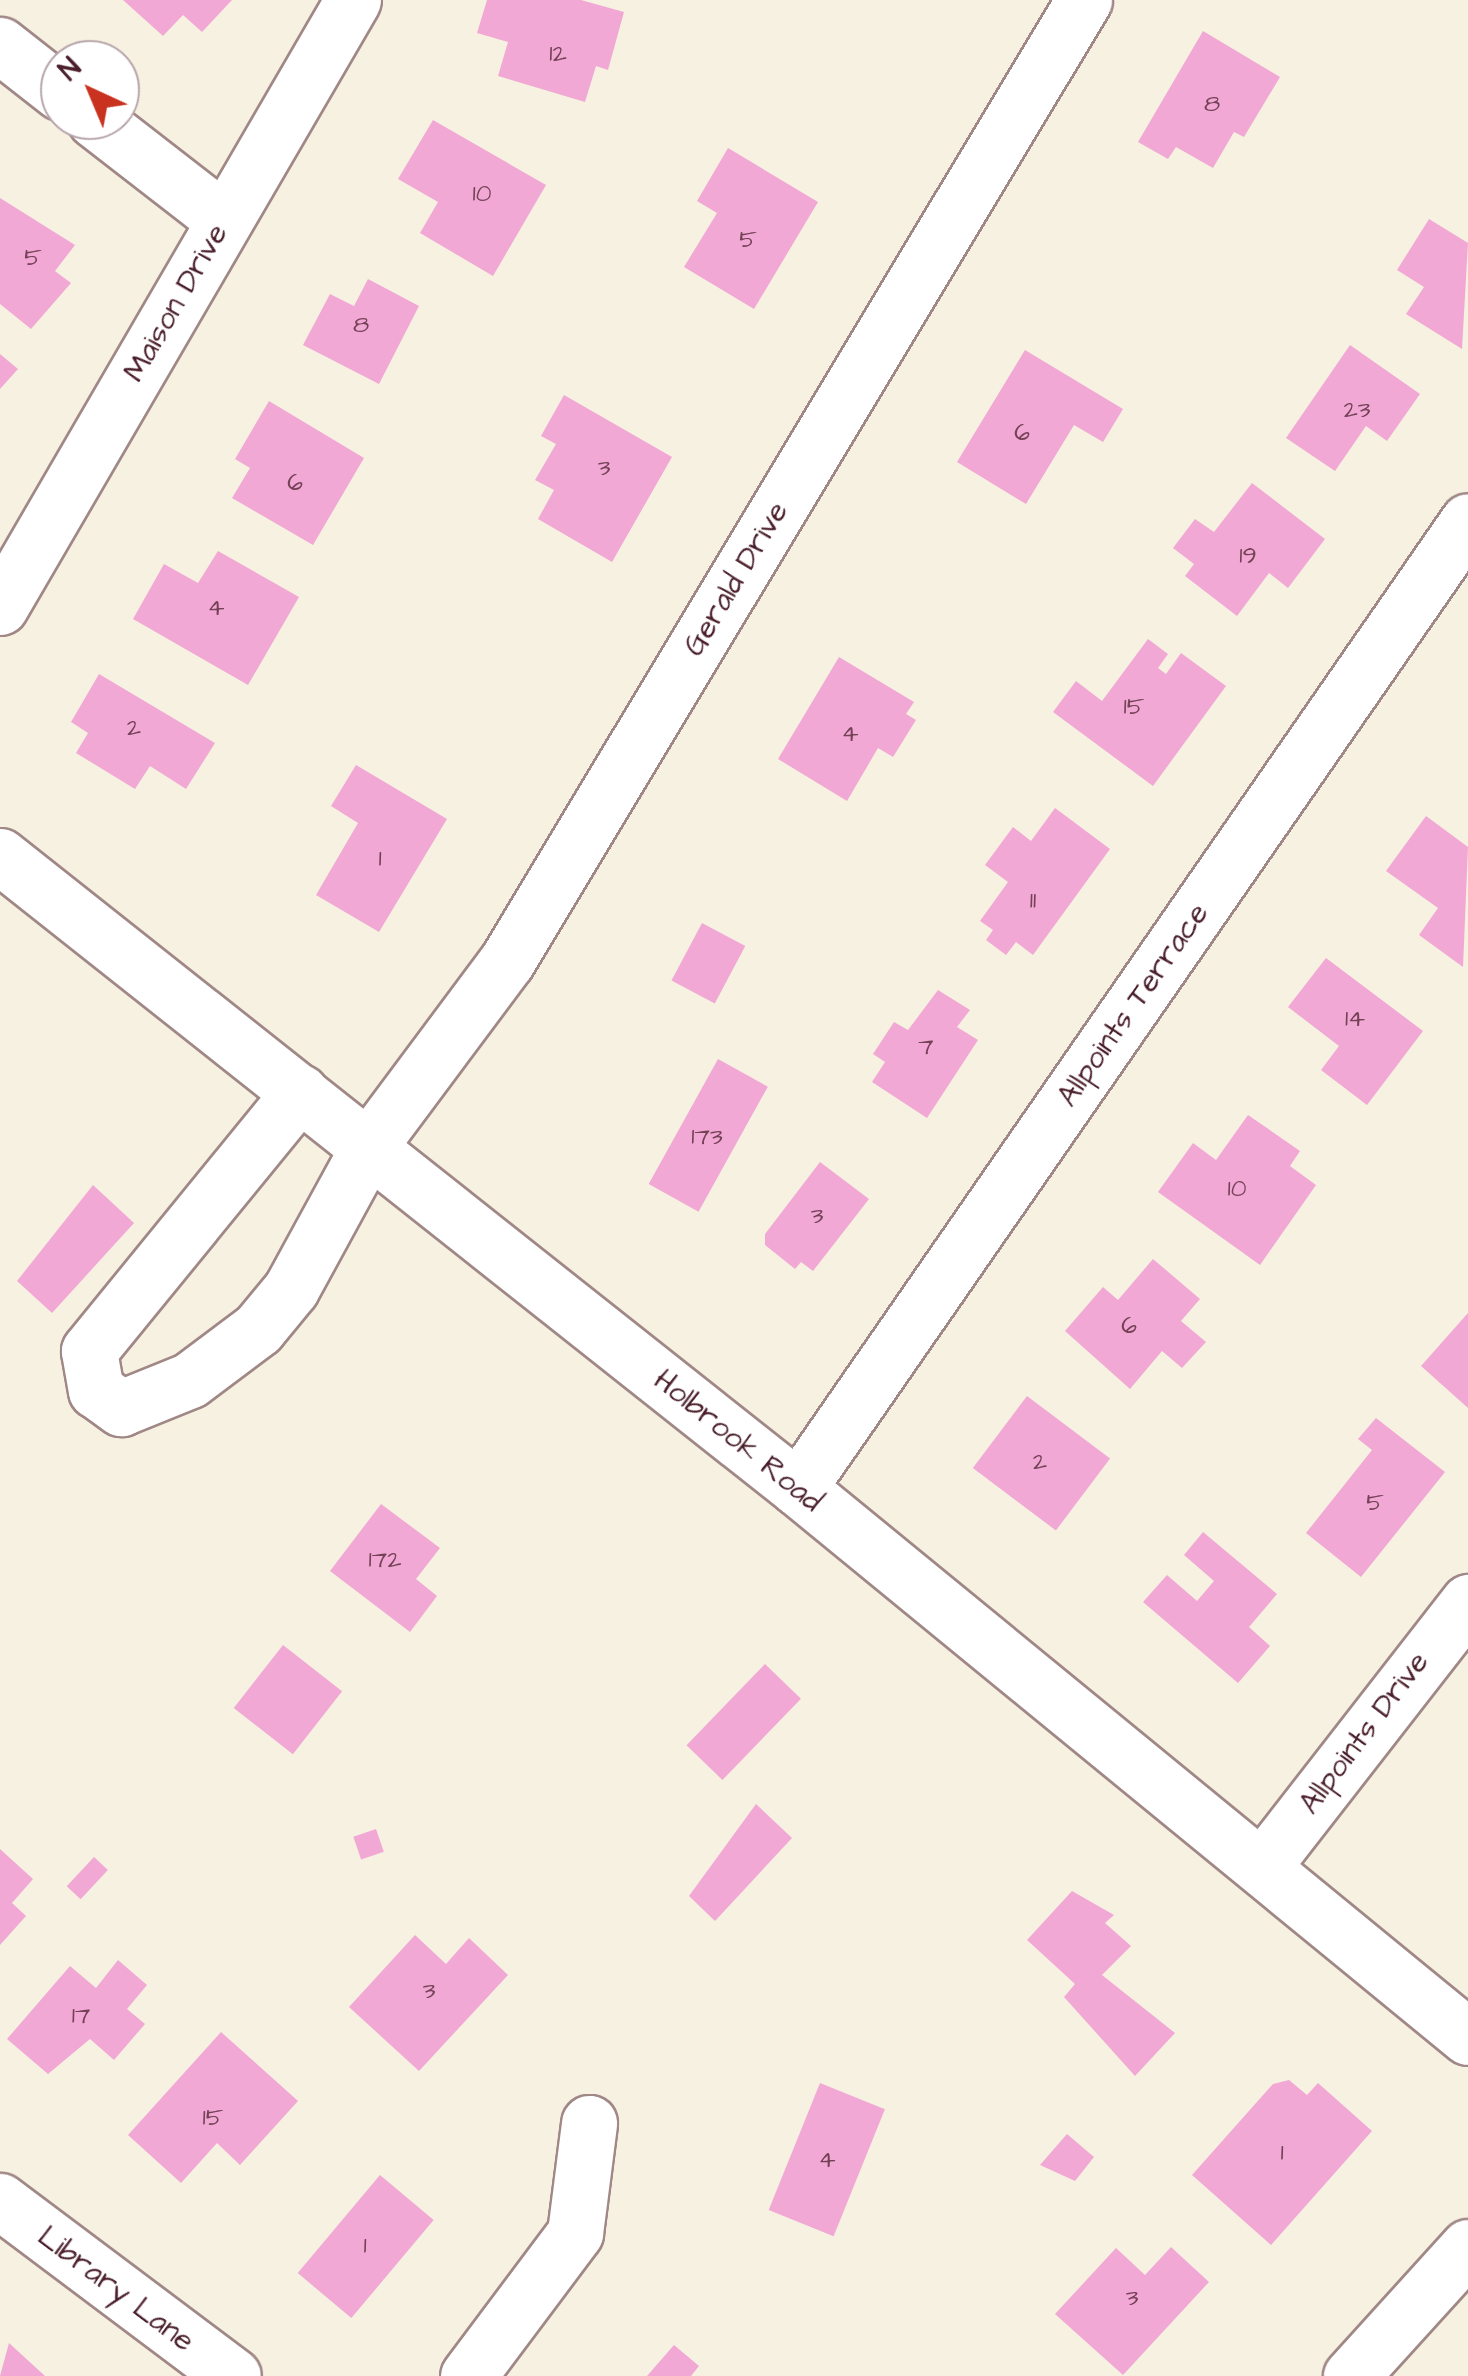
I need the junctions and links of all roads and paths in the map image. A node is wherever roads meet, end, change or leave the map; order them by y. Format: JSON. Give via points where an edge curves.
{"nodes":[{"id":1,"x":353,"y":0,"type":"edge"},
{"id":2,"x":1084,"y":0,"type":"edge"},
{"id":3,"x":0,"y":45,"type":"edge"},
{"id":4,"x":40,"y":76,"type":"edge"},
{"id":5,"x":122,"y":140,"type":"edge"},
{"id":6,"x":224,"y":220,"type":"junction"},
{"id":7,"x":1468,"y":521,"type":"edge"},
{"id":8,"x":0,"y":607,"type":"edge"},
{"id":9,"x":0,"y":856,"type":"edge"},
{"id":10,"x":300,"y":1092,"type":"junction"},
{"id":11,"x":369,"y":1146,"type":"junction"},
{"id":12,"x":798,"y":1488,"type":"junction"},
{"id":13,"x":1468,"y":1602,"type":"edge"},
{"id":14,"x":1262,"y":1867,"type":"junction"},
{"id":15,"x":1468,"y":2038,"type":"edge"},
{"id":16,"x":589,"y":2123,"type":"dead end"},
{"id":17,"x":0,"y":2201,"type":"edge"},
{"id":18,"x":1468,"y":2247,"type":"edge"},
{"id":19,"x":233,"y":2376,"type":"edge"},
{"id":20,"x":468,"y":2376,"type":"edge"},
{"id":21,"x":1351,"y":2376,"type":"edge"}],
"edges":[{"from":1,"to":6,"type":"street","name":"Maison Drive"},
{"from":2,"to":11,"type":"street","name":"Gerald Drive","via":[[507,961]]},
{"from":3,"to":4,"type":"street"},
{"from":5,"to":6,"type":"street"},
{"from":6,"to":8,"type":"street","name":"Maison Drive"},
{"from":7,"to":12,"type":"street","name":"Allpoints Terrace"},
{"from":9,"to":10,"type":"street","name":"Holbrook Road"},
{"from":10,"to":11,"type":"street","name":"Holbrook Road"},
{"from":10,"to":11,"type":"street","name":"Gerald Drive","via":[[89,1351],[96,1390],[121,1408],[150,1403],[258,1329],[292,1289]]},
{"from":11,"to":12,"type":"street","name":"Holbrook Road"},
{"from":12,"to":14,"type":"street","name":"Holbrook Road"},
{"from":13,"to":14,"type":"street","name":"Allpoints Drive"},
{"from":14,"to":15,"type":"street","name":"Holbrook Road"},
{"from":16,"to":20,"type":"street","via":[[575,2234]]},
{"from":17,"to":19,"type":"street","name":"Library Lane"},
{"from":18,"to":21,"type":"street"}]}
